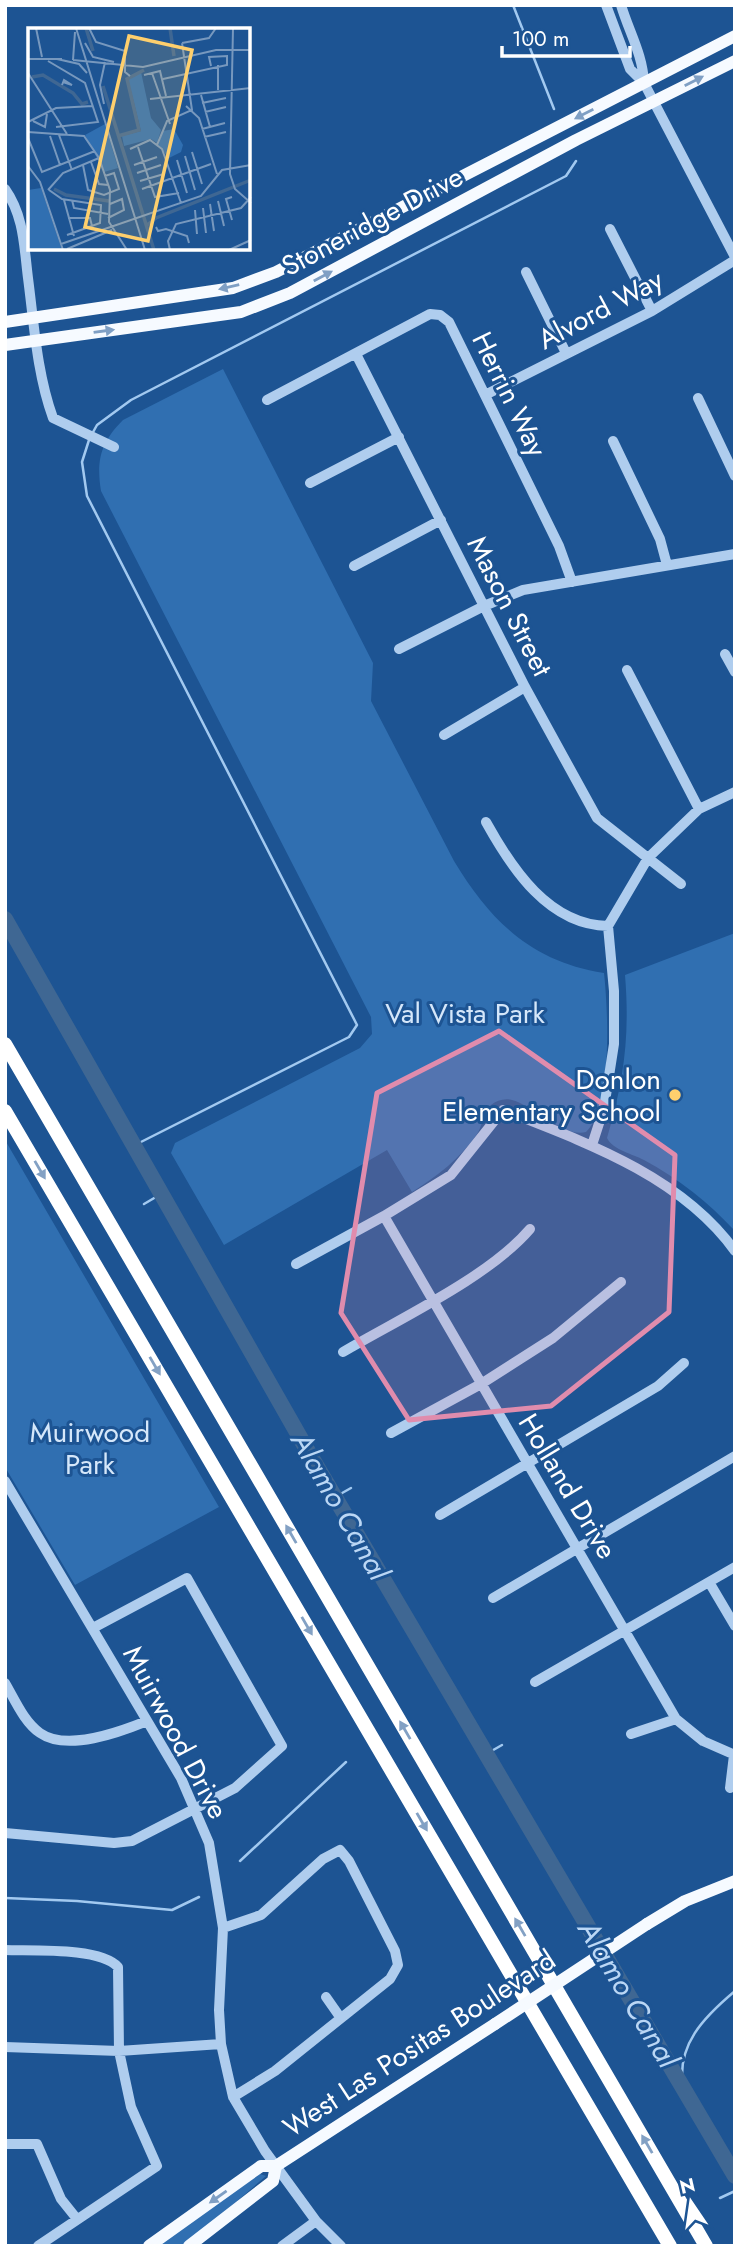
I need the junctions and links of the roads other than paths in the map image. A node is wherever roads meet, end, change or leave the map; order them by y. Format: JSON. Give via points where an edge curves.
{"nodes":[{"id":1,"x":606,"y":5,"type":"edge"},
{"id":2,"x":621,"y":5,"type":"edge"},
{"id":3,"x":735,"y":36,"type":"edge"},
{"id":4,"x":735,"y":61,"type":"edge"},
{"id":5,"x":645,"y":83,"type":"junction"},
{"id":6,"x":654,"y":102,"type":"junction"},
{"id":7,"x":5,"y":189,"type":"edge"},
{"id":8,"x":610,"y":229,"type":"dead end"},
{"id":9,"x":735,"y":259,"type":"edge"},
{"id":10,"x":526,"y":272,"type":"dead end"},
{"id":11,"x":652,"y":311,"type":"junction"},
{"id":12,"x":33,"y":318,"type":"junction"},
{"id":13,"x":5,"y":322,"type":"edge"},
{"id":14,"x":37,"y":341,"type":"junction"},
{"id":15,"x":5,"y":345,"type":"edge"},
{"id":16,"x":566,"y":353,"type":"junction"},
{"id":17,"x":356,"y":354,"type":"junction"},
{"id":18,"x":485,"y":395,"type":"junction"},
{"id":19,"x":698,"y":398,"type":"dead end"},
{"id":20,"x":267,"y":400,"type":"dead end"},
{"id":21,"x":399,"y":437,"type":"junction"},
{"id":22,"x":613,"y":441,"type":"dead end"},
{"id":23,"x":114,"y":447,"type":"dead end"},
{"id":24,"x":735,"y":476,"type":"edge"},
{"id":25,"x":310,"y":484,"type":"dead end"},
{"id":26,"x":442,"y":520,"type":"junction"},
{"id":27,"x":735,"y":554,"type":"edge"},
{"id":28,"x":667,"y":565,"type":"junction"},
{"id":29,"x":354,"y":566,"type":"dead end"},
{"id":30,"x":572,"y":582,"type":"junction"},
{"id":31,"x":484,"y":606,"type":"junction"},
{"id":32,"x":399,"y":649,"type":"dead end"},
{"id":33,"x":725,"y":654,"type":"dead end"},
{"id":34,"x":628,"y":670,"type":"dead end"},
{"id":35,"x":735,"y":672,"type":"edge"},
{"id":36,"x":525,"y":687,"type":"junction"},
{"id":37,"x":444,"y":734,"type":"dead end"},
{"id":38,"x":735,"y":792,"type":"edge"},
{"id":39,"x":699,"y":809,"type":"junction"},
{"id":40,"x":486,"y":822,"type":"dead end"},
{"id":41,"x":648,"y":858,"type":"junction"},
{"id":42,"x":681,"y":884,"type":"dead end"},
{"id":43,"x":608,"y":926,"type":"junction"},
{"id":44,"x":5,"y":1044,"type":"edge"},
{"id":45,"x":5,"y":1111,"type":"edge"},
{"id":46,"x":592,"y":1145,"type":"junction"},
{"id":47,"x":384,"y":1216,"type":"junction"},
{"id":48,"x":530,"y":1229,"type":"dead end"},
{"id":49,"x":735,"y":1251,"type":"edge"},
{"id":50,"x":296,"y":1264,"type":"dead end"},
{"id":51,"x":621,"y":1282,"type":"dead end"},
{"id":52,"x":431,"y":1300,"type":"junction"},
{"id":53,"x":343,"y":1352,"type":"dead end"},
{"id":54,"x":684,"y":1363,"type":"dead end"},
{"id":55,"x":481,"y":1384,"type":"junction"},
{"id":56,"x":391,"y":1433,"type":"dead end"},
{"id":57,"x":735,"y":1456,"type":"edge"},
{"id":58,"x":529,"y":1464,"type":"junction"},
{"id":59,"x":5,"y":1481,"type":"edge"},
{"id":60,"x":440,"y":1516,"type":"dead end"},
{"id":61,"x":579,"y":1548,"type":"junction"},
{"id":62,"x":735,"y":1567,"type":"edge"},
{"id":63,"x":709,"y":1582,"type":"junction"},
{"id":64,"x":493,"y":1598,"type":"dead end"},
{"id":65,"x":735,"y":1626,"type":"edge"},
{"id":66,"x":93,"y":1628,"type":"junction"},
{"id":67,"x":627,"y":1632,"type":"junction"},
{"id":68,"x":535,"y":1682,"type":"dead end"},
{"id":69,"x":5,"y":1683,"type":"edge"},
{"id":70,"x":676,"y":1719,"type":"junction"},
{"id":71,"x":147,"y":1721,"type":"junction"},
{"id":72,"x":631,"y":1734,"type":"dead end"},
{"id":73,"x":734,"y":1755,"type":"edge"},
{"id":74,"x":730,"y":1788,"type":"dead end"},
{"id":75,"x":195,"y":1810,"type":"junction"},
{"id":76,"x":5,"y":1833,"type":"edge"},
{"id":77,"x":735,"y":1881,"type":"edge"},
{"id":78,"x":223,"y":1928,"type":"junction"},
{"id":79,"x":5,"y":1950,"type":"edge"},
{"id":80,"x":326,"y":1997,"type":"dead end"},
{"id":81,"x":340,"y":2017,"type":"junction"},
{"id":82,"x":221,"y":2044,"type":"junction"},
{"id":83,"x":5,"y":2047,"type":"edge"},
{"id":84,"x":119,"y":2051,"type":"junction"},
{"id":85,"x":233,"y":2097,"type":"junction"},
{"id":86,"x":5,"y":2144,"type":"edge"},
{"id":87,"x":276,"y":2166,"type":"junction"},
{"id":88,"x":77,"y":2219,"type":"junction"},
{"id":89,"x":316,"y":2221,"type":"junction"},
{"id":90,"x":38,"y":2246,"type":"edge"},
{"id":91,"x":149,"y":2246,"type":"edge"},
{"id":92,"x":189,"y":2246,"type":"edge"},
{"id":93,"x":282,"y":2246,"type":"edge"},
{"id":94,"x":341,"y":2246,"type":"edge"},
{"id":95,"x":670,"y":2246,"type":"edge"},
{"id":96,"x":706,"y":2246,"type":"edge"}],
"edges":[{"from":1,"to":5,"type":"street","via":[[629,69]]},
{"from":2,"to":5,"type":"street","via":[[644,61]]},
{"from":3,"to":5,"type":"main road","name":"Stoneridge Drive"},
{"from":6,"to":4,"type":"main road","name":"Stoneridge Drive","one_way":true},
{"from":5,"to":6,"type":"street"},
{"from":5,"to":12,"type":"main road","name":"Stoneridge Drive","one_way":true,"via":[[276,272],[233,288]]},
{"from":6,"to":9,"type":"street"},
{"from":14,"to":6,"type":"main road","name":"Stoneridge Drive","one_way":true,"via":[[240,312],[290,293]]},
{"from":7,"to":12,"type":"street","via":[[21,219]]},
{"from":8,"to":11,"type":"street"},
{"from":9,"to":11,"type":"street","name":"Alvord Way"},
{"from":10,"to":16,"type":"street"},
{"from":11,"to":16,"type":"street","name":"Alvord Way"},
{"from":12,"to":13,"type":"main road","name":"Stoneridge Drive"},
{"from":12,"to":14,"type":"street"},
{"from":14,"to":15,"type":"main road","name":"Stoneridge Drive"},
{"from":14,"to":23,"type":"street","via":[[53,418]]},
{"from":16,"to":18,"type":"street","name":"Alvord Way"},
{"from":17,"to":18,"type":"street","name":"Herrin Way","via":[[430,314],[440,315],[449,322]]},
{"from":17,"to":20,"type":"street"},
{"from":17,"to":21,"type":"street","name":"Mason Street"},
{"from":18,"to":30,"type":"street","name":"Herrin Way"},
{"from":19,"to":24,"type":"street"},
{"from":21,"to":25,"type":"street"},
{"from":21,"to":26,"type":"street","name":"Mason Street"},
{"from":22,"to":28,"type":"street","via":[[660,539]]},
{"from":26,"to":29,"type":"street"},
{"from":26,"to":31,"type":"street","name":"Mason Street"},
{"from":27,"to":28,"type":"street"},
{"from":28,"to":30,"type":"street"},
{"from":30,"to":31,"type":"street","via":[[523,590]]},
{"from":31,"to":32,"type":"street"},
{"from":31,"to":36,"type":"street","name":"Mason Street"},
{"from":33,"to":35,"type":"street"},
{"from":34,"to":39,"type":"street"},
{"from":36,"to":37,"type":"street"},
{"from":36,"to":41,"type":"street","name":"Mason Street","via":[[597,818]]},
{"from":38,"to":39,"type":"street"},
{"from":39,"to":41,"type":"street"},
{"from":40,"to":43,"type":"street","via":[[520,876],[553,908],[589,926]]},
{"from":41,"to":42,"type":"street","name":"Mason Street"},
{"from":41,"to":43,"type":"street"},
{"from":43,"to":46,"type":"street","via":[[614,1044]]},
{"from":96,"to":44,"type":"highway","one_way":true},
{"from":45,"to":95,"type":"highway","one_way":true},
{"from":46,"to":47,"type":"street","via":[[503,1110],[451,1175]]},
{"from":46,"to":49,"type":"street","via":[[682,1199]]},
{"from":47,"to":50,"type":"street"},
{"from":47,"to":52,"type":"street","name":"Holland Drive"},
{"from":48,"to":52,"type":"street","via":[[485,1268]]},
{"from":51,"to":55,"type":"street","via":[[553,1338]]},
{"from":52,"to":53,"type":"street"},
{"from":52,"to":55,"type":"street","name":"Holland Drive"},
{"from":54,"to":58,"type":"street","via":[[658,1385]]},
{"from":55,"to":56,"type":"street"},
{"from":55,"to":58,"type":"street","name":"Holland Drive"},
{"from":57,"to":61,"type":"street"},
{"from":58,"to":60,"type":"street"},
{"from":58,"to":61,"type":"street","name":"Holland Drive"},
{"from":59,"to":66,"type":"street","name":"Muirwood Drive"},
{"from":61,"to":64,"type":"street"},
{"from":61,"to":67,"type":"street","name":"Holland Drive"},
{"from":62,"to":63,"type":"street"},
{"from":63,"to":65,"type":"street"},
{"from":63,"to":67,"type":"street"},
{"from":66,"to":71,"type":"street","name":"Muirwood Drive"},
{"from":66,"to":75,"type":"street","via":[[187,1578],[282,1746],[235,1788]]},
{"from":67,"to":68,"type":"street"},
{"from":67,"to":70,"type":"street","name":"Holland Drive"},
{"from":69,"to":71,"type":"street","via":[[41,1734],[79,1741],[116,1734]]},
{"from":70,"to":72,"type":"street"},
{"from":70,"to":73,"type":"street","name":"Holland Drive","via":[[704,1741]]},
{"from":71,"to":75,"type":"street","name":"Muirwood Drive"},
{"from":73,"to":74,"type":"street"},
{"from":75,"to":76,"type":"street","via":[[132,1841]]},
{"from":75,"to":78,"type":"street","name":"Muirwood Drive","via":[[209,1843]]},
{"from":77,"to":87,"type":"main road","name":"West Las Positas Boulevard","bridge":true,"via":[[685,1901],[647,1924]]},
{"from":78,"to":81,"type":"street","via":[[261,1915],[323,1859],[340,1850],[390,1940],[398,1965],[390,1979]]},
{"from":78,"to":82,"type":"street","name":"Muirwood Drive"},
{"from":79,"to":84,"type":"street","via":[[111,1959],[118,1967]]},
{"from":80,"to":81,"type":"street"},
{"from":81,"to":85,"type":"street","via":[[275,2071]]},
{"from":82,"to":84,"type":"street"},
{"from":82,"to":85,"type":"street","name":"Muirwood Drive"},
{"from":83,"to":84,"type":"street"},
{"from":84,"to":88,"type":"street","via":[[131,2107],[157,2166]]},
{"from":85,"to":87,"type":"street","name":"Muirwood Drive"},
{"from":86,"to":88,"type":"street","via":[[37,2144],[61,2199]]},
{"from":87,"to":89,"type":"street","name":"Muirwood Drive"},
{"from":87,"to":91,"type":"main road","name":"West Las Positas Boulevard","one_way":true,"via":[[261,2166]]},
{"from":87,"to":92,"type":"main road","name":"West Las Positas Boulevard","via":[[273,2181]]},
{"from":88,"to":90,"type":"street"},
{"from":89,"to":93,"type":"street"},
{"from":89,"to":94,"type":"street","name":"Muirwood Drive"}]}
